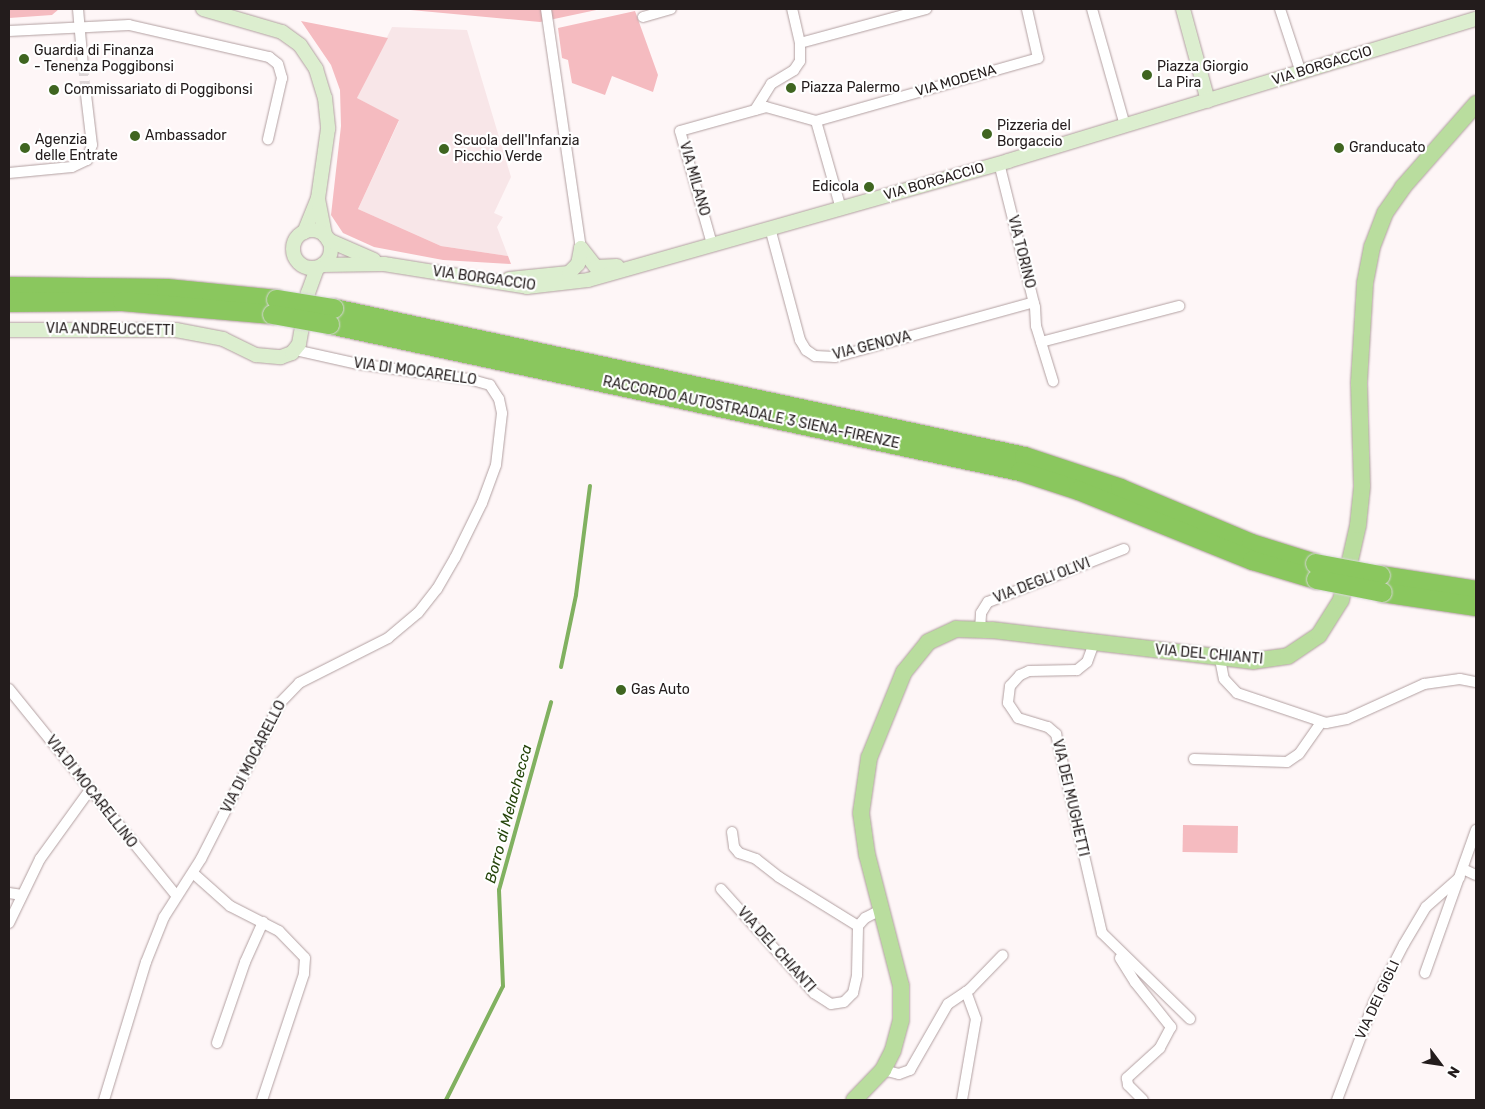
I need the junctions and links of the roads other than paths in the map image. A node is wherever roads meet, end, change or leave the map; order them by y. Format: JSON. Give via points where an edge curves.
{"nodes":[{"id":1,"x":78,"y":9,"type":"edge"},
{"id":2,"x":203,"y":9,"type":"edge"},
{"id":3,"x":546,"y":9,"type":"edge"},
{"id":4,"x":671,"y":9,"type":"edge"},
{"id":5,"x":792,"y":9,"type":"edge"},
{"id":6,"x":926,"y":9,"type":"edge"},
{"id":7,"x":1027,"y":9,"type":"edge"},
{"id":8,"x":1092,"y":9,"type":"edge"},
{"id":9,"x":1183,"y":9,"type":"edge"},
{"id":10,"x":1280,"y":9,"type":"edge"},
{"id":11,"x":643,"y":17,"type":"dead end"},
{"id":12,"x":1476,"y":19,"type":"edge"},
{"id":13,"x":78,"y":28,"type":"junction"},
{"id":14,"x":9,"y":31,"type":"edge"},
{"id":15,"x":800,"y":44,"type":"junction"},
{"id":16,"x":83,"y":66,"type":"tunnel mouth"},
{"id":17,"x":1301,"y":73,"type":"junction"},
{"id":18,"x":86,"y":95,"type":"tunnel mouth"},
{"id":19,"x":1208,"y":101,"type":"junction"},
{"id":20,"x":1476,"y":104,"type":"edge"},
{"id":21,"x":755,"y":110,"type":"junction"},
{"id":22,"x":816,"y":121,"type":"junction"},
{"id":23,"x":1125,"y":126,"type":"junction"},
{"id":24,"x":268,"y":139,"type":"dead end"},
{"id":25,"x":1000,"y":163,"type":"junction"},
{"id":26,"x":9,"y":173,"type":"edge"},
{"id":27,"x":318,"y":198,"type":"junction"},
{"id":28,"x":841,"y":209,"type":"junction"},
{"id":29,"x":770,"y":228,"type":"junction"},
{"id":30,"x":304,"y":232,"type":"junction"},
{"id":31,"x":327,"y":238,"type":"junction"},
{"id":32,"x":712,"y":244,"type":"junction"},
{"id":33,"x":582,"y":248,"type":"junction"},
{"id":34,"x":659,"y":258,"type":"junction"},
{"id":35,"x":384,"y":264,"type":"junction"},
{"id":36,"x":315,"y":267,"type":"junction"},
{"id":37,"x":498,"y":281,"type":"junction"},
{"id":38,"x":9,"y":286,"type":"edge"},
{"id":39,"x":9,"y":302,"type":"edge"},
{"id":40,"x":1034,"y":302,"type":"junction"},
{"id":41,"x":274,"y":306,"type":"junction"},
{"id":42,"x":1179,"y":306,"type":"dead end"},
{"id":43,"x":9,"y":330,"type":"edge"},
{"id":44,"x":1041,"y":342,"type":"junction"},
{"id":45,"x":295,"y":350,"type":"junction"},
{"id":46,"x":1053,"y":381,"type":"dead end"},
{"id":47,"x":1124,"y":549,"type":"dead end"},
{"id":48,"x":1381,"y":583,"type":"junction"},
{"id":49,"x":1476,"y":590,"type":"edge"},
{"id":50,"x":1476,"y":606,"type":"edge"},
{"id":51,"x":980,"y":629,"type":"junction"},
{"id":52,"x":1094,"y":644,"type":"junction"},
{"id":53,"x":1220,"y":659,"type":"junction"},
{"id":54,"x":1476,"y":682,"type":"edge"},
{"id":55,"x":9,"y":689,"type":"edge"},
{"id":56,"x":1322,"y":723,"type":"junction"},
{"id":57,"x":1194,"y":759,"type":"dead end"},
{"id":58,"x":89,"y":791,"type":"junction"},
{"id":59,"x":1476,"y":830,"type":"edge"},
{"id":60,"x":732,"y":832,"type":"dead end"},
{"id":61,"x":193,"y":873,"type":"junction"},
{"id":62,"x":1461,"y":873,"type":"junction"},
{"id":63,"x":1476,"y":875,"type":"edge"},
{"id":64,"x":721,"y":889,"type":"dead end"},
{"id":65,"x":9,"y":893,"type":"edge"},
{"id":66,"x":1454,"y":893,"type":"junction"},
{"id":67,"x":22,"y":895,"type":"junction"},
{"id":68,"x":176,"y":895,"type":"junction"},
{"id":69,"x":1429,"y":904,"type":"junction"},
{"id":70,"x":882,"y":910,"type":"junction"},
{"id":71,"x":264,"y":922,"type":"junction"},
{"id":72,"x":9,"y":923,"type":"edge"},
{"id":73,"x":858,"y":926,"type":"junction"},
{"id":74,"x":1115,"y":949,"type":"junction"},
{"id":75,"x":1003,"y":955,"type":"dead end"},
{"id":76,"x":1425,"y":974,"type":"dead end"},
{"id":77,"x":966,"y":992,"type":"junction"},
{"id":78,"x":1190,"y":1019,"type":"dead end"},
{"id":79,"x":217,"y":1043,"type":"dead end"},
{"id":80,"x":884,"y":1070,"type":"junction"},
{"id":81,"x":104,"y":1100,"type":"edge"},
{"id":82,"x":262,"y":1100,"type":"edge"},
{"id":83,"x":854,"y":1100,"type":"edge"},
{"id":84,"x":962,"y":1100,"type":"edge"},
{"id":85,"x":1143,"y":1100,"type":"edge"},
{"id":86,"x":1337,"y":1100,"type":"edge"}],
"edges":[{"from":1,"to":13,"type":"street"},
{"from":2,"to":27,"type":"main road","via":[[282,32],[312,61],[323,87],[328,114]]},
{"from":3,"to":33,"type":"street"},
{"from":4,"to":11,"type":"street"},
{"from":5,"to":15,"type":"street"},
{"from":6,"to":15,"type":"street"},
{"from":7,"to":22,"type":"street","name":"VIA MODENA","via":[[1038,58]]},
{"from":8,"to":23,"type":"street"},
{"from":9,"to":19,"type":"main road"},
{"from":10,"to":17,"type":"street"},
{"from":12,"to":17,"type":"main road","name":"VIA BORGACCIO"},
{"from":13,"to":14,"type":"street"},
{"from":13,"to":16,"type":"street"},
{"from":13,"to":24,"type":"street","via":[[134,26],[273,59],[281,68],[282,78]]},
{"from":15,"to":21,"type":"street","via":[[797,67],[771,84]]},
{"from":17,"to":19,"type":"main road","name":"VIA BORGACCIO"},
{"from":18,"to":26,"type":"street","via":[[92,145],[87,160],[72,166]]},
{"from":19,"to":23,"type":"main road","name":"VIA BORGACCIO"},
{"from":20,"to":53,"type":"main road","name":"VIA DEL CHIANTI","via":[[1397,195],[1372,247],[1366,283],[1359,382],[1361,497],[1349,572],[1336,612],[1314,640],[1288,656],[1260,661]]},
{"from":21,"to":22,"type":"street","via":[[775,108]]},
{"from":21,"to":32,"type":"street","name":"VIA MILANO","via":[[680,131]]},
{"from":22,"to":28,"type":"street"},
{"from":23,"to":25,"type":"main road","name":"VIA BORGACCIO"},
{"from":25,"to":28,"type":"main road","name":"VIA BORGACCIO"},
{"from":25,"to":40,"type":"street","name":"VIA TORINO"},
{"from":27,"to":30,"type":"main road"},
{"from":27,"to":31,"type":"main road"},
{"from":28,"to":29,"type":"main road","name":"VIA BORGACCIO"},
{"from":29,"to":32,"type":"main road","name":"VIA BORGACCIO"},
{"from":29,"to":40,"type":"street","name":"VIA GENOVA","via":[[800,340],[806,350],[816,356],[835,357]]},
{"from":30,"to":31,"type":"main road","via":[[315,230]]},
{"from":30,"to":36,"type":"main road","via":[[295,240],[293,252],[298,262]]},
{"from":31,"to":35,"type":"main road","name":"VIA BORGACCIO"},
{"from":31,"to":36,"type":"main road","via":[[331,251]]},
{"from":32,"to":34,"type":"main road","name":"VIA BORGACCIO"},
{"from":33,"to":34,"type":"main road","via":[[587,259],[598,268]]},
{"from":33,"to":37,"type":"main road","via":[[576,266],[569,273]]},
{"from":34,"to":37,"type":"main road","name":"VIA BORGACCIO","via":[[564,285],[527,287]]},
{"from":35,"to":36,"type":"main road","name":"VIA BORGACCIO"},
{"from":35,"to":37,"type":"main road","name":"VIA BORGACCIO"},
{"from":36,"to":45,"type":"main road","via":[[302,334]]},
{"from":38,"to":41,"type":"highway","name":"RACCORDO AUTOSTRADALE 3 SIENA-FIRENZE","via":[[156,288]]},
{"from":39,"to":41,"type":"highway","name":"RACCORDO AUTOSTRADALE 3 SIENA-FIRENZE"},
{"from":40,"to":44,"type":"street","name":"VIA TORINO"},
{"from":41,"to":48,"type":"highway","name":"RACCORDO AUTOSTRADALE 3 SIENA-FIRENZE","bridge":true,"via":[[1024,456],[1120,488],[1316,571]]},
{"from":42,"to":44,"type":"street"},
{"from":43,"to":45,"type":"main road","name":"VIA ANDREUCCETTI","via":[[168,330],[216,337],[263,356],[281,357]]},
{"from":44,"to":46,"type":"street","name":"VIA TORINO"},
{"from":45,"to":61,"type":"street","name":"VIA DI MOCARELLO","via":[[358,364],[484,382],[494,389],[499,399],[502,424],[500,451],[474,520],[432,596],[395,634],[306,679],[288,692]]},
{"from":47,"to":51,"type":"street","name":"VIA DEGLI OLIVI","via":[[988,602],[981,613]]},
{"from":48,"to":49,"type":"highway","name":"RACCORDO AUTOSTRADALE 3 SIENA-FIRENZE"},
{"from":48,"to":50,"type":"highway","name":"RACCORDO AUTOSTRADALE 3 SIENA-FIRENZE"},
{"from":51,"to":52,"type":"main road","name":"VIA DEL CHIANTI"},
{"from":51,"to":70,"type":"main road","name":"VIA DEL CHIANTI","via":[[950,630],[922,647],[904,672],[880,725],[864,780],[861,813],[867,855]]},
{"from":52,"to":53,"type":"main road","name":"VIA DEL CHIANTI"},
{"from":52,"to":74,"type":"street","name":"VIA DEI MUGHETTI","via":[[1089,659],[1080,668],[1029,671],[1020,675],[1010,686],[1008,700],[1018,718],[1048,727],[1056,734],[1100,928]]},
{"from":53,"to":56,"type":"street","via":[[1224,679],[1237,693]]},
{"from":54,"to":56,"type":"street","via":[[1460,679],[1424,684],[1347,719]]},
{"from":55,"to":58,"type":"street","name":"VIA DI MOCARELLINO"},
{"from":56,"to":57,"type":"street","via":[[1299,754],[1286,762]]},
{"from":58,"to":67,"type":"street","via":[[44,852]]},
{"from":58,"to":68,"type":"street","name":"VIA DI MOCARELLINO"},
{"from":59,"to":62,"type":"street"},
{"from":60,"to":73,"type":"street","via":[[734,847],[739,853],[756,859]]},
{"from":61,"to":68,"type":"street","name":"VIA DI MOCARELLO"},
{"from":61,"to":71,"type":"street","via":[[230,906]]},
{"from":62,"to":63,"type":"street"},
{"from":62,"to":66,"type":"street"},
{"from":62,"to":69,"type":"street","name":"VIA DEI GIGLI"},
{"from":64,"to":73,"type":"street","name":"VIA DEL CHIANTI","via":[[814,993],[831,1004],[844,1002],[854,990]]},
{"from":65,"to":67,"type":"street"},
{"from":66,"to":69,"type":"street"},
{"from":66,"to":76,"type":"street"},
{"from":67,"to":72,"type":"street"},
{"from":68,"to":81,"type":"street","name":"VIA DI MOCARELLO","via":[[149,952]]},
{"from":69,"to":86,"type":"street","name":"VIA DEI GIGLI","via":[[1377,995]]},
{"from":70,"to":73,"type":"street","via":[[865,918]]},
{"from":70,"to":80,"type":"main road","name":"VIA DEL CHIANTI","via":[[902,1001],[896,1042]]},
{"from":71,"to":79,"type":"street","via":[[245,962]]},
{"from":71,"to":82,"type":"street","via":[[297,946],[306,962]]},
{"from":74,"to":78,"type":"street","name":"VIA DEI MUGHETTI"},
{"from":74,"to":85,"type":"street","name":"VIA DEI MUGHETTI","via":[[1135,982],[1172,1027],[1160,1048],[1127,1078],[1128,1085]]},
{"from":75,"to":77,"type":"street"},
{"from":77,"to":80,"type":"street","via":[[948,1004],[910,1070],[899,1074]]},
{"from":77,"to":84,"type":"street","via":[[976,1019]]},
{"from":80,"to":83,"type":"main road","name":"VIA DEL CHIANTI"}]}
